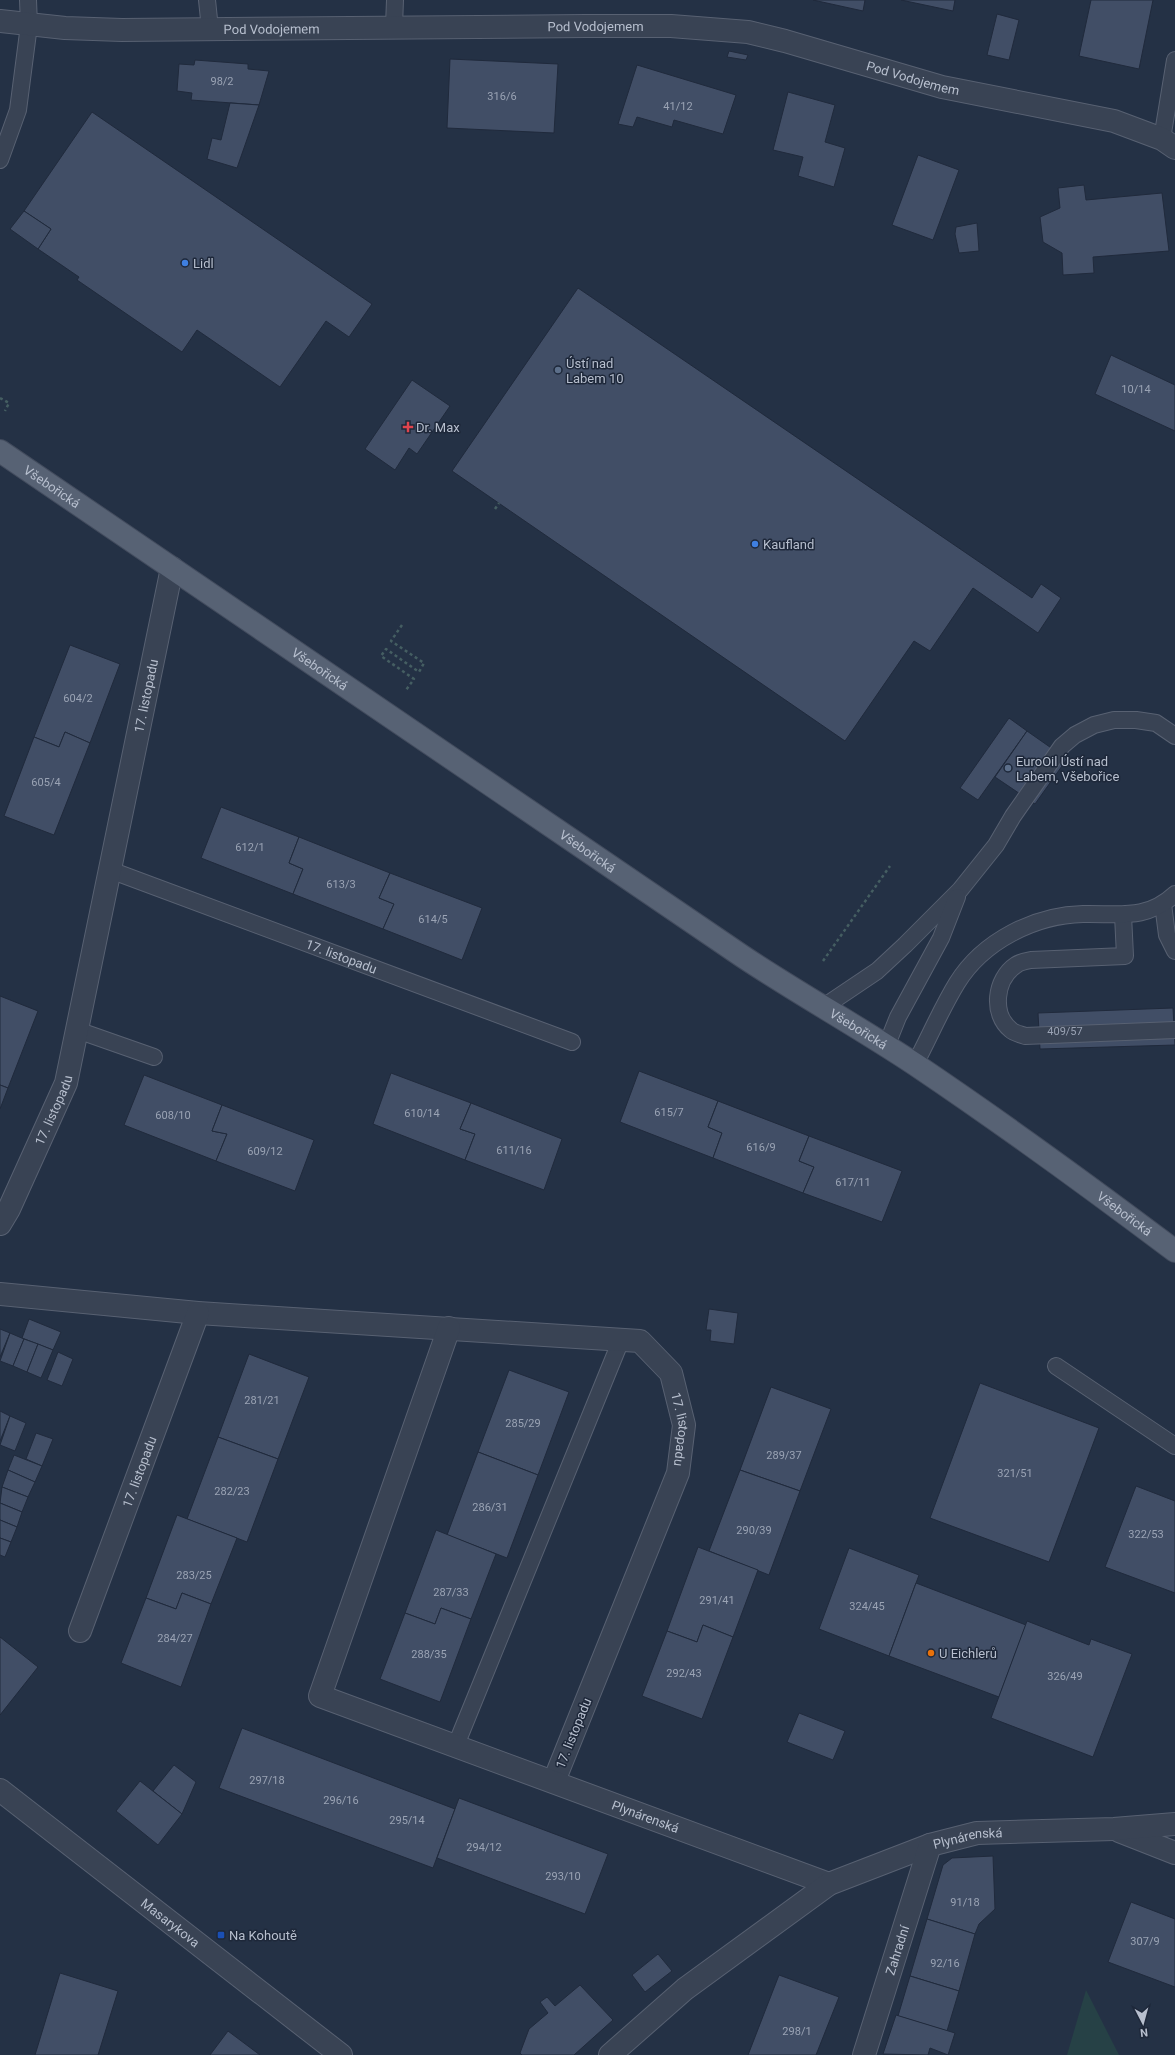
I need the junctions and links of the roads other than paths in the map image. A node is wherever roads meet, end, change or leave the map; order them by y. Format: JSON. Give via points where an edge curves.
{"nodes":[{"id":1,"x":28,"y":0,"type":"edge"},
{"id":2,"x":207,"y":0,"type":"edge"},
{"id":3,"x":395,"y":0,"type":"edge"},
{"id":4,"x":0,"y":21,"type":"edge"},
{"id":5,"x":28,"y":25,"type":"junction"},
{"id":6,"x":394,"y":26,"type":"junction"},
{"id":7,"x":210,"y":30,"type":"junction"},
{"id":8,"x":1175,"y":60,"type":"edge"},
{"id":9,"x":1168,"y":143,"type":"edge"},
{"id":10,"x":0,"y":160,"type":"edge"},
{"id":11,"x":0,"y":451,"type":"edge"},
{"id":12,"x":172,"y":568,"type":"junction"},
{"id":13,"x":1175,"y":736,"type":"edge"},
{"id":14,"x":110,"y":870,"type":"junction"},
{"id":15,"x":960,"y":890,"type":"junction"},
{"id":16,"x":1169,"y":899,"type":"edge"},
{"id":17,"x":1123,"y":915,"type":"junction"},
{"id":18,"x":1175,"y":951,"type":"edge"},
{"id":19,"x":822,"y":1008,"type":"junction"},
{"id":20,"x":77,"y":1030,"type":"junction"},
{"id":21,"x":1175,"y":1030,"type":"edge"},
{"id":22,"x":572,"y":1042,"type":"dead end"},
{"id":23,"x":886,"y":1047,"type":"junction"},
{"id":24,"x":154,"y":1057,"type":"dead end"},
{"id":25,"x":915,"y":1064,"type":"junction"},
{"id":26,"x":0,"y":1224,"type":"edge"},
{"id":27,"x":1175,"y":1251,"type":"edge"},
{"id":28,"x":0,"y":1294,"type":"edge"},
{"id":29,"x":198,"y":1312,"type":"junction"},
{"id":30,"x":449,"y":1328,"type":"junction"},
{"id":31,"x":621,"y":1340,"type":"junction"},
{"id":32,"x":1056,"y":1366,"type":"dead end"},
{"id":33,"x":1175,"y":1446,"type":"edge"},
{"id":34,"x":80,"y":1631,"type":"dead end"},
{"id":35,"x":456,"y":1745,"type":"junction"},
{"id":36,"x":554,"y":1781,"type":"junction"},
{"id":37,"x":0,"y":1790,"type":"edge"},
{"id":38,"x":1175,"y":1824,"type":"edge"},
{"id":39,"x":1114,"y":1829,"type":"junction"},
{"id":40,"x":930,"y":1845,"type":"junction"},
{"id":41,"x":1175,"y":1853,"type":"edge"},
{"id":42,"x":829,"y":1884,"type":"junction"},
{"id":43,"x":341,"y":2055,"type":"edge"},
{"id":44,"x":610,"y":2055,"type":"edge"},
{"id":45,"x":864,"y":2055,"type":"edge"}],
"edges":[{"from":1,"to":5,"type":"lane"},
{"from":2,"to":7,"type":"lane"},
{"from":3,"to":6,"type":"lane"},
{"from":4,"to":5,"type":"street","name":"Pod Vodojemem"},
{"from":5,"to":7,"type":"street","name":"Pod Vodojemem","via":[[122,30]]},
{"from":5,"to":10,"type":"lane","via":[[18,110]]},
{"from":6,"to":7,"type":"street","name":"Pod Vodojemem"},
{"from":6,"to":9,"type":"street","name":"Pod Vodojemem","via":[[671,26],[748,32],[942,87],[1114,122]]},
{"from":8,"to":9,"type":"lane"},
{"from":11,"to":12,"type":"main road","name":"Všebořická"},
{"from":12,"to":14,"type":"street","name":"17. listopadu"},
{"from":12,"to":19,"type":"main road","name":"Všebořická"},
{"from":13,"to":15,"type":"lane","via":[[1156,723],[1136,720],[1114,720],[1094,725],[1075,735],[1062,746],[996,845]]},
{"from":14,"to":20,"type":"street","name":"17. listopadu"},
{"from":14,"to":22,"type":"lane","name":"17. listopadu"},
{"from":15,"to":19,"type":"lane","via":[[877,971]]},
{"from":15,"to":23,"type":"lane","via":[[941,938],[898,1017]]},
{"from":16,"to":17,"type":"lane","via":[[1150,910]]},
{"from":16,"to":18,"type":"lane","via":[[1168,935]]},
{"from":17,"to":21,"type":"lane","via":[[1125,956],[1031,960],[1017,964],[1007,973],[998,998],[1004,1024],[1012,1031],[1025,1036]]},
{"from":17,"to":25,"type":"lane","via":[[1082,914],[1050,918],[1025,926],[1006,936],[972,964],[957,982]]},
{"from":19,"to":23,"type":"main road","name":"Všebořická"},
{"from":20,"to":24,"type":"lane"},
{"from":20,"to":26,"type":"street","name":"17. listopadu","via":[[66,1083]]},
{"from":23,"to":25,"type":"main road","name":"Všebořická"},
{"from":25,"to":27,"type":"main road","name":"Všebořická","via":[[1050,1157]]},
{"from":28,"to":29,"type":"street","name":"17. listopadu"},
{"from":29,"to":30,"type":"street","name":"17. listopadu"},
{"from":29,"to":34,"type":"street","name":"17. listopadu"},
{"from":30,"to":31,"type":"street","name":"17. listopadu"},
{"from":30,"to":35,"type":"street","name":"17. listopadu","via":[[320,1696]]},
{"from":31,"to":35,"type":"lane"},
{"from":31,"to":36,"type":"street","name":"17. listopadu","via":[[640,1341],[671,1373],[684,1425],[678,1473]]},
{"from":32,"to":33,"type":"lane"},
{"from":35,"to":36,"type":"street","name":"17. listopadu"},
{"from":36,"to":42,"type":"street","name":"Plynárenská"},
{"from":37,"to":43,"type":"street","name":"Masarykova"},
{"from":38,"to":39,"type":"street","name":"Plynárenská"},
{"from":39,"to":40,"type":"street","name":"Plynárenská","via":[[977,1833]]},
{"from":39,"to":41,"type":"street","name":"Plynárenská"},
{"from":40,"to":42,"type":"street","name":"Plynárenská"},
{"from":40,"to":45,"type":"street","name":"Zahradní"},
{"from":42,"to":44,"type":"street","name":"Plynárenská","via":[[685,1989]]}]}
